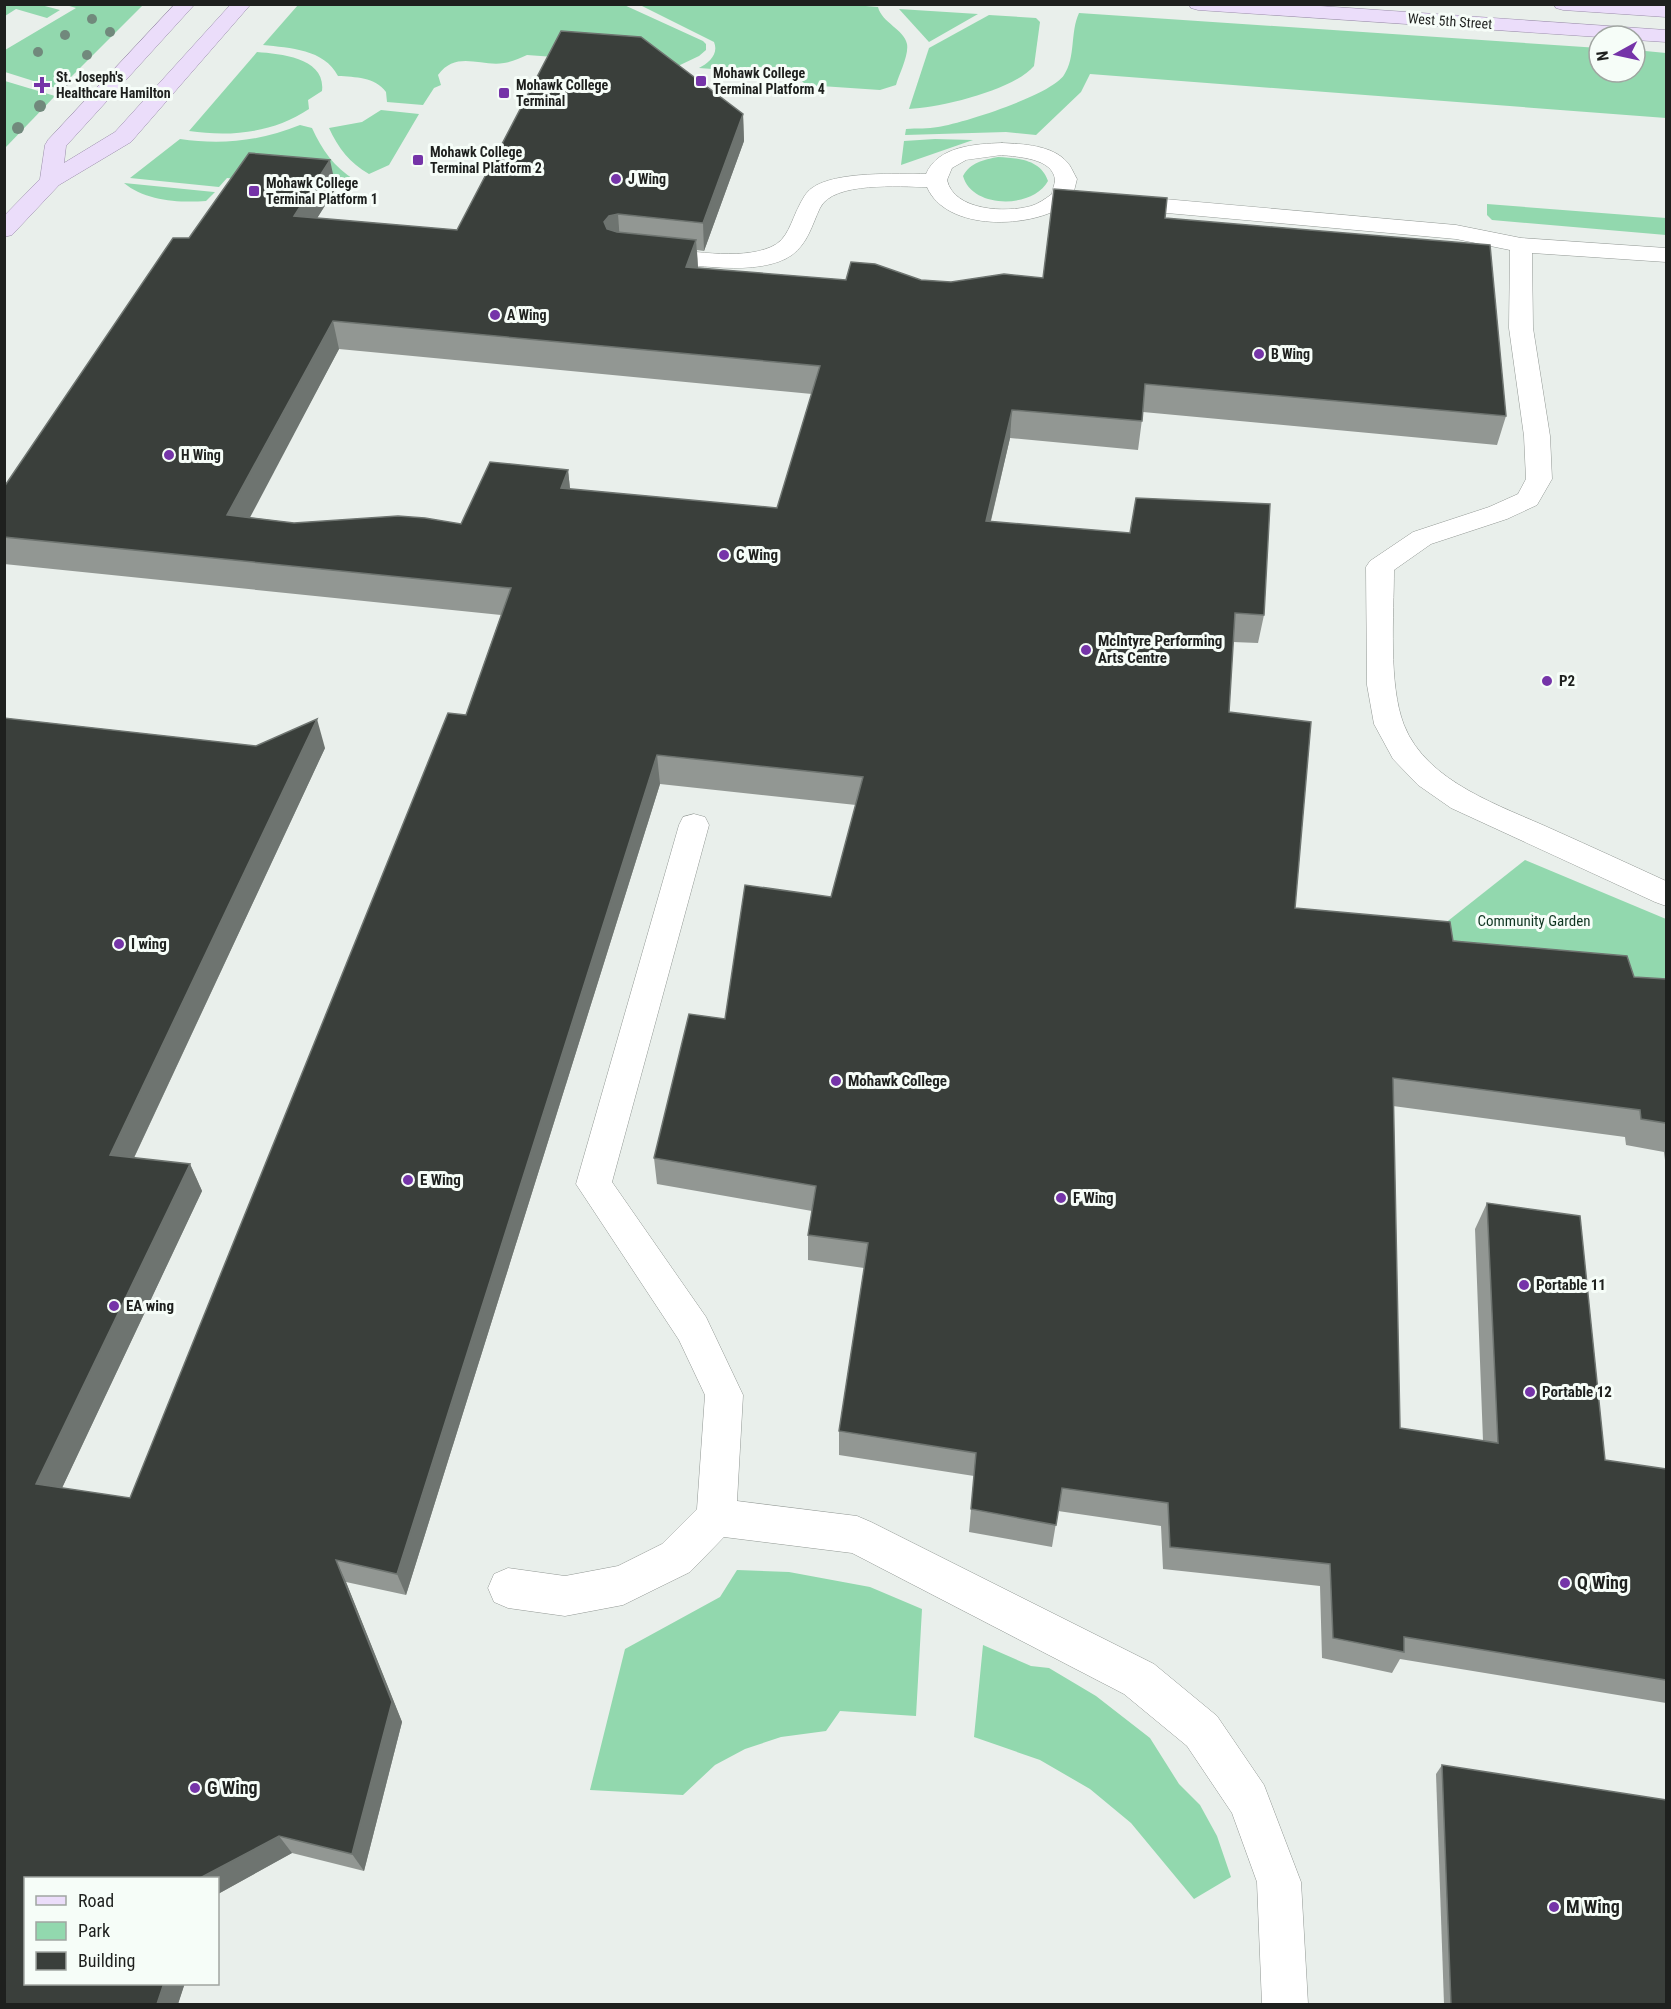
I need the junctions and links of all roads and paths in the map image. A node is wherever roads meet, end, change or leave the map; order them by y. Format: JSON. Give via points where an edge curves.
{"nodes":[{"id":1,"x":186,"y":4,"type":"edge"},
{"id":2,"x":242,"y":4,"type":"edge"},
{"id":3,"x":1198,"y":4,"type":"edge"},
{"id":4,"x":1563,"y":4,"type":"edge"},
{"id":5,"x":1666,"y":11,"type":"edge"},
{"id":6,"x":1666,"y":36,"type":"edge"},
{"id":7,"x":51,"y":180,"type":"junction"},
{"id":8,"x":936,"y":180,"type":"junction"},
{"id":9,"x":1062,"y":197,"type":"junction"},
{"id":10,"x":4,"y":230,"type":"edge"},
{"id":11,"x":1521,"y":245,"type":"junction"},
{"id":12,"x":632,"y":252,"type":"edge"},
{"id":13,"x":1666,"y":255,"type":"edge"},
{"id":14,"x":694,"y":825,"type":"dead end"},
{"id":15,"x":1666,"y":894,"type":"edge"},
{"id":16,"x":716,"y":1517,"type":"junction"},
{"id":17,"x":508,"y":1588,"type":"dead end"},
{"id":18,"x":1285,"y":2004,"type":"edge"}],
"edges":[{"from":1,"to":7,"type":"main road","via":[[56,145]]},
{"from":2,"to":7,"type":"main road","via":[[123,137]]},
{"from":3,"to":6,"type":"main road","name":"West 5th Street"},
{"from":4,"to":5,"type":"main road"},
{"from":7,"to":10,"type":"main road"},
{"from":8,"to":9,"type":"lane","via":[[946,199],[984,214],[1030,213],[1049,207]]},
{"from":8,"to":9,"type":"lane","via":[[942,165],[956,156],[996,147],[1019,149],[1039,154],[1065,174],[1068,186]]},
{"from":8,"to":12,"type":"lane","via":[[855,183],[823,191],[813,200],[801,232],[787,251],[764,259]]},
{"from":9,"to":11,"type":"lane","via":[[1456,232]]},
{"from":11,"to":13,"type":"lane"},
{"from":11,"to":15,"type":"lane","via":[[1521,328],[1537,436],[1539,479],[1528,499],[1422,538],[1380,567],[1381,685],[1389,724],[1403,752],[1429,778],[1462,800]]},
{"from":14,"to":16,"type":"lane","via":[[594,1184],[693,1329],[724,1395]]},
{"from":16,"to":17,"type":"lane","via":[[676,1558],[623,1585],[565,1596]]},
{"from":16,"to":18,"type":"lane","via":[[857,1535],[1139,1679],[1202,1731],[1249,1800],[1279,1882]]}]}
